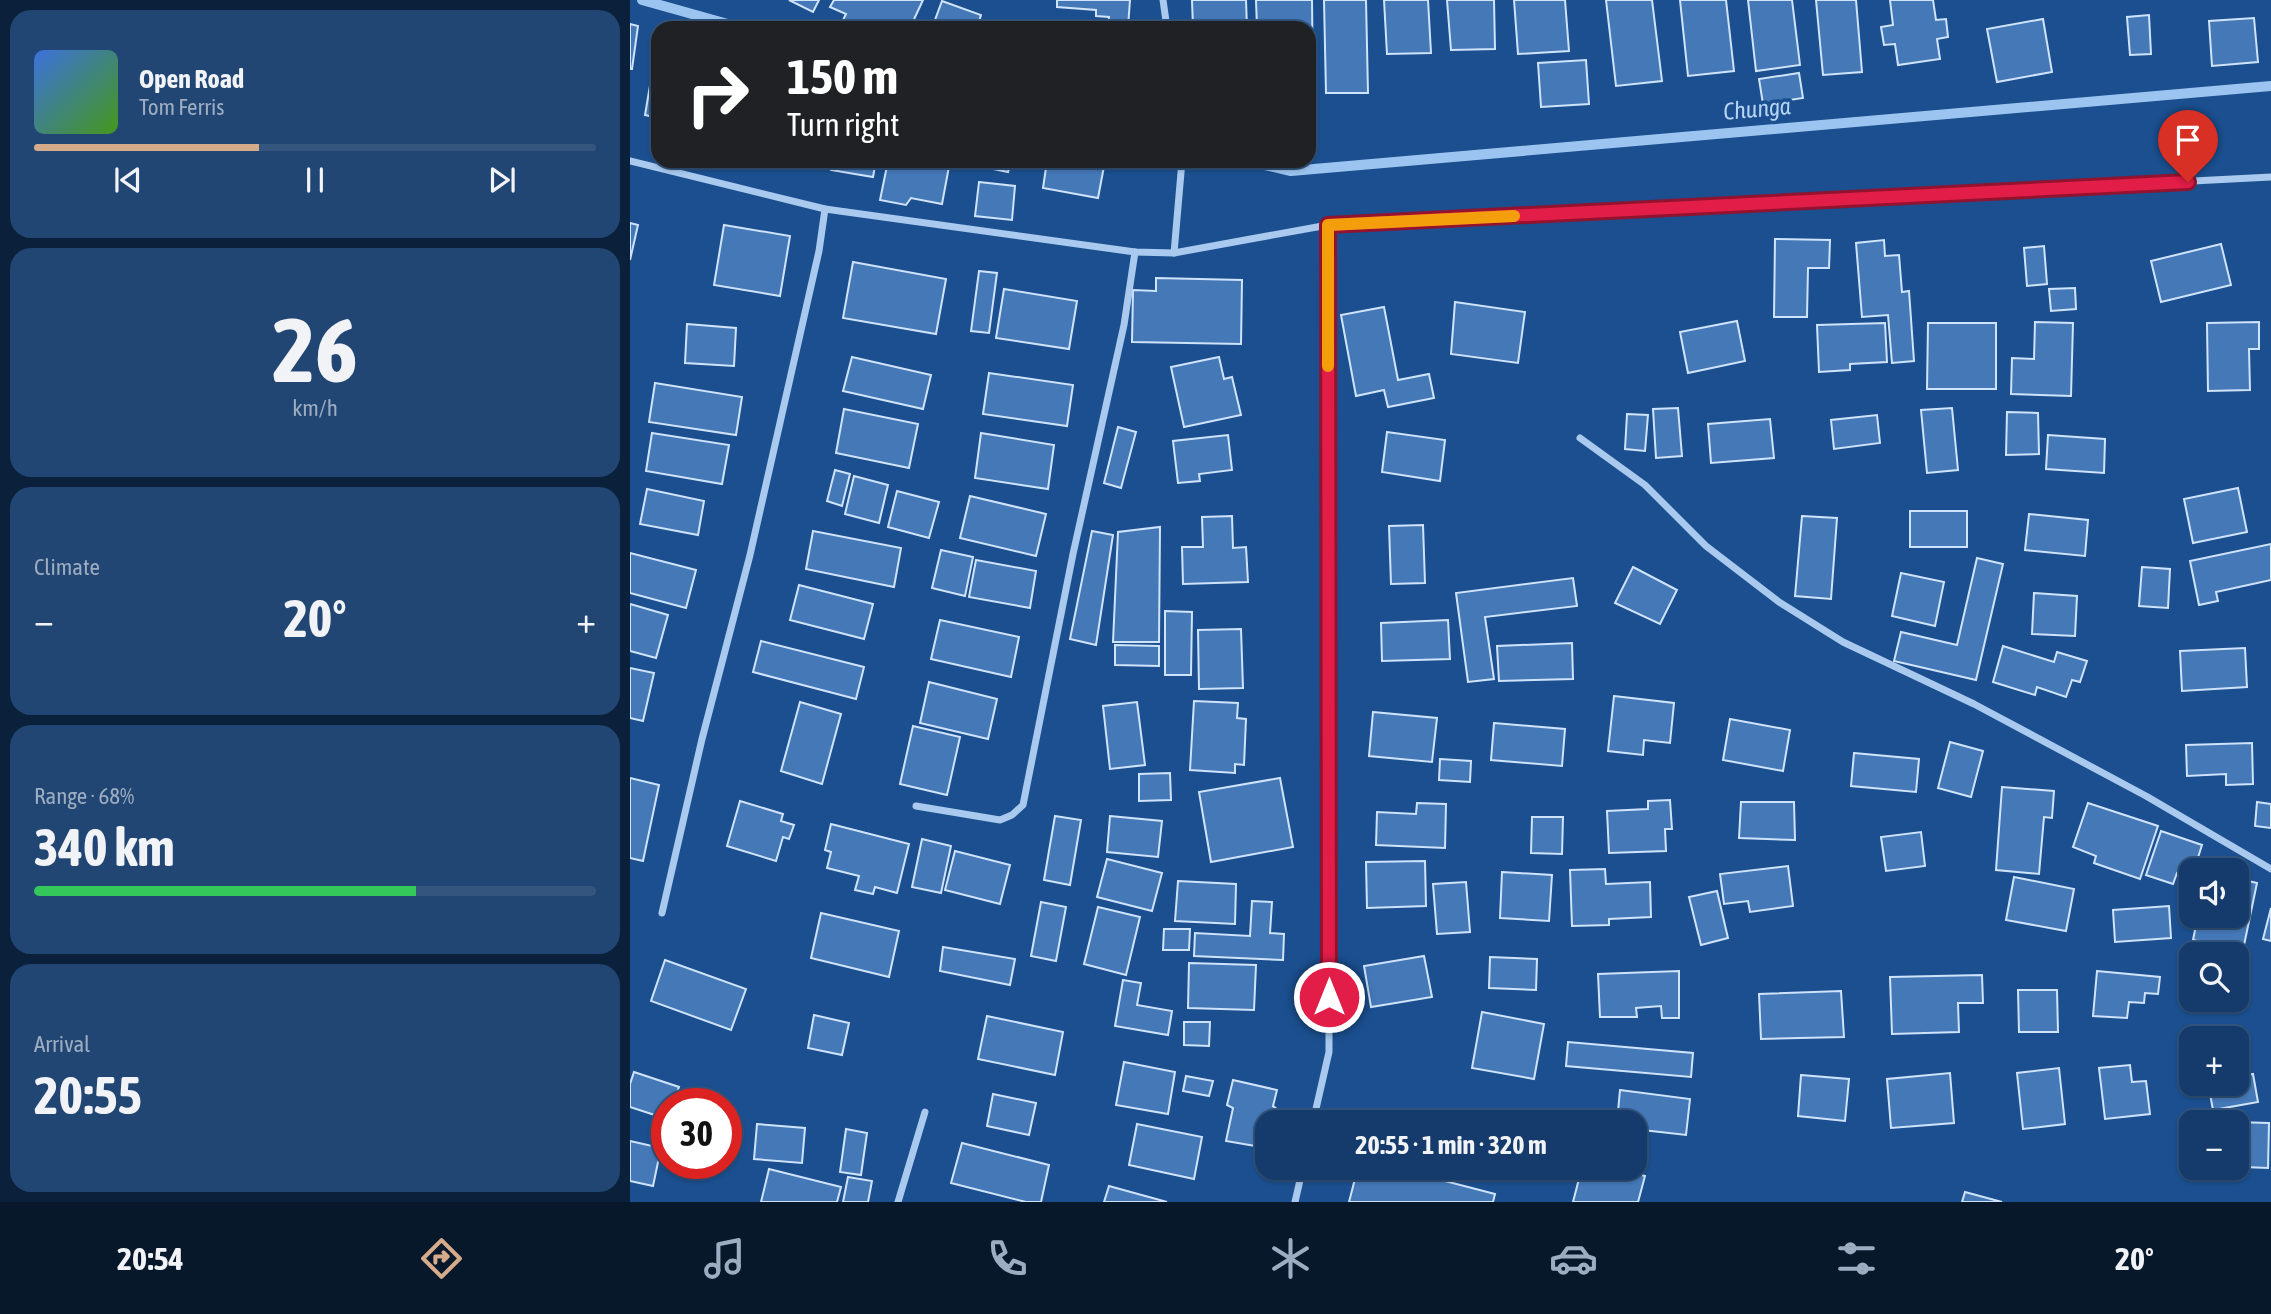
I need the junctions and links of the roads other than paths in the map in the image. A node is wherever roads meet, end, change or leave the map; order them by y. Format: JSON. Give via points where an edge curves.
{"nodes":[{"id":1,"x":1163,"y":0,"type":"edge"},
{"id":2,"x":1166,"y":21,"type":"edge"},
{"id":3,"x":630,"y":161,"type":"edge"},
{"id":4,"x":651,"y":166,"type":"edge"},
{"id":5,"x":658,"y":168,"type":"edge"},
{"id":6,"x":1182,"y":168,"type":"edge"},
{"id":7,"x":2271,"y":177,"type":"edge"},
{"id":8,"x":825,"y":209,"type":"junction"},
{"id":9,"x":1328,"y":225,"type":"junction"},
{"id":10,"x":1135,"y":252,"type":"junction"},
{"id":11,"x":1174,"y":253,"type":"junction"},
{"id":12,"x":1580,"y":438,"type":"dead end"},
{"id":13,"x":916,"y":806,"type":"dead end"},
{"id":14,"x":2271,"y":869,"type":"edge"},
{"id":15,"x":662,"y":913,"type":"dead end"},
{"id":16,"x":1316,"y":1110,"type":"edge"},
{"id":17,"x":925,"y":1112,"type":"dead end"},
{"id":18,"x":1300,"y":1180,"type":"edge"},
{"id":19,"x":898,"y":1202,"type":"edge"},
{"id":20,"x":1295,"y":1202,"type":"edge"}],
"edges":[{"from":1,"to":2,"type":"street"},
{"from":3,"to":4,"type":"street"},
{"from":5,"to":8,"type":"street"},
{"from":6,"to":11,"type":"street"},
{"from":7,"to":9,"type":"street"},
{"from":8,"to":10,"type":"street"},
{"from":8,"to":15,"type":"street","via":[[820,251],[753,541]]},
{"from":9,"to":11,"type":"street"},
{"from":9,"to":16,"type":"street","via":[[1329,1052]]},
{"from":10,"to":11,"type":"street"},
{"from":10,"to":13,"type":"street","via":[[1124,325],[1023,805],[1000,820]]},
{"from":12,"to":14,"type":"street","via":[[1645,485],[1706,546],[1779,602],[1843,642],[1998,716]]},
{"from":17,"to":19,"type":"street"},
{"from":18,"to":20,"type":"street"}]}
